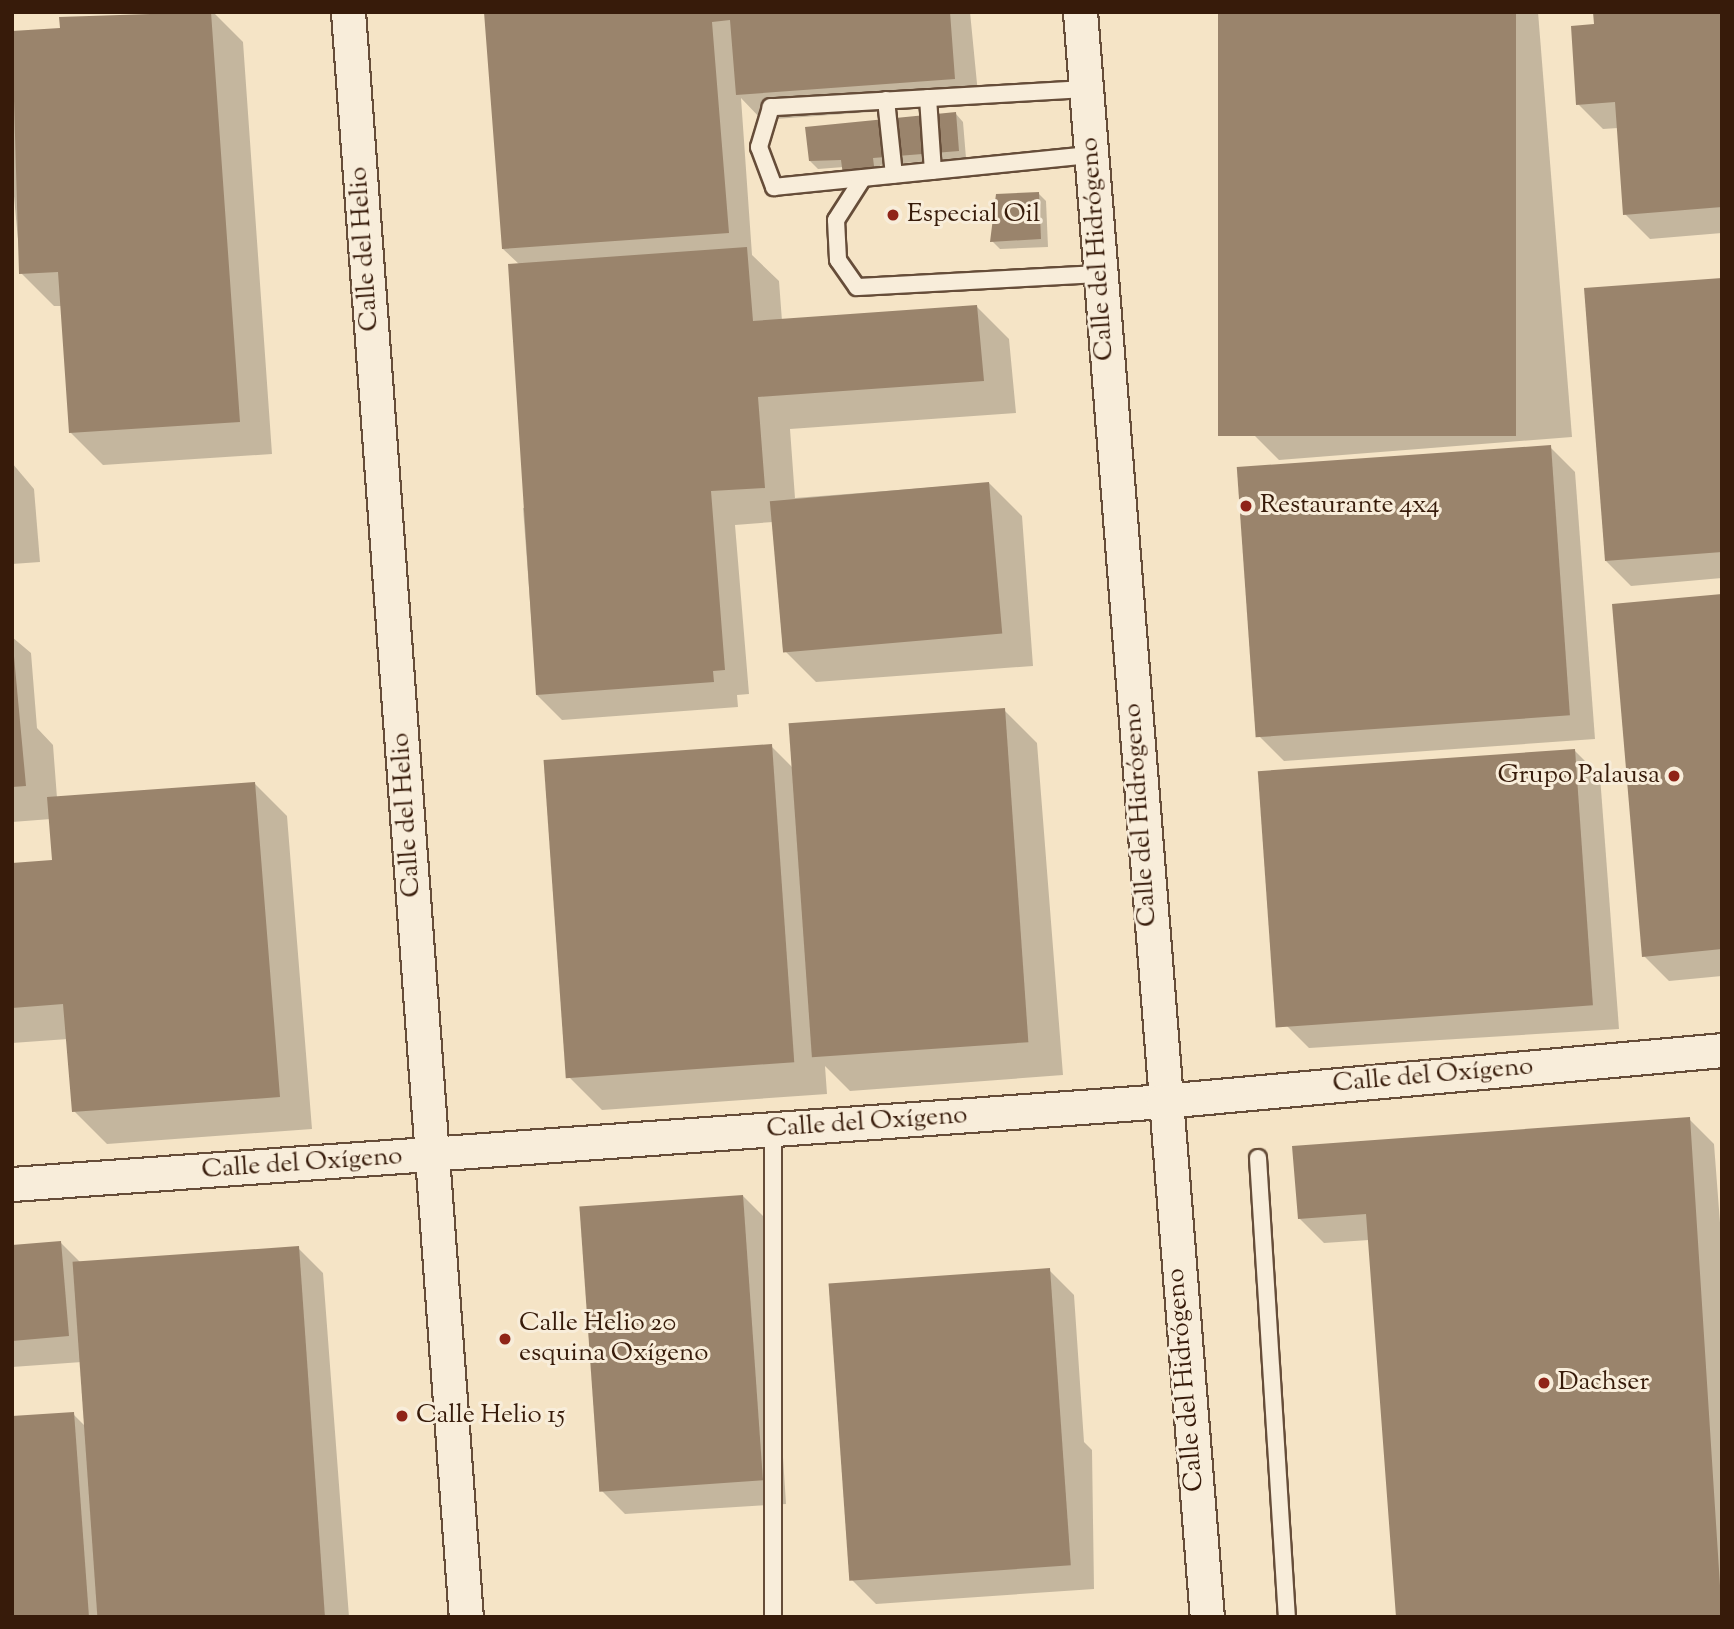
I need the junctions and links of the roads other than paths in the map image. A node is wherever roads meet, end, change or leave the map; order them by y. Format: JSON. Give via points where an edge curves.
{"nodes":[{"id":1,"x":348,"y":12,"type":"edge"},
{"id":2,"x":1080,"y":12,"type":"edge"},
{"id":3,"x":1086,"y":89,"type":"junction"},
{"id":4,"x":928,"y":98,"type":"junction"},
{"id":5,"x":886,"y":100,"type":"junction"},
{"id":6,"x":1091,"y":155,"type":"junction"},
{"id":7,"x":933,"y":171,"type":"junction"},
{"id":8,"x":894,"y":175,"type":"junction"},
{"id":9,"x":863,"y":178,"type":"junction"},
{"id":10,"x":1100,"y":274,"type":"junction"},
{"id":11,"x":1722,"y":1050,"type":"edge"},
{"id":12,"x":1163,"y":1101,"type":"junction"},
{"id":13,"x":773,"y":1130,"type":"junction"},
{"id":14,"x":431,"y":1154,"type":"junction"},
{"id":15,"x":1258,"y":1158,"type":"dead end"},
{"id":16,"x":12,"y":1184,"type":"edge"},
{"id":17,"x":466,"y":1617,"type":"edge"},
{"id":18,"x":773,"y":1617,"type":"edge"},
{"id":19,"x":1207,"y":1617,"type":"edge"},
{"id":20,"x":1287,"y":1617,"type":"edge"}],
"edges":[{"from":1,"to":14,"type":"street","name":"Calle del Helio"},
{"from":2,"to":3,"type":"street","name":"Calle del Hidrógeno"},
{"from":3,"to":4,"type":"lane"},
{"from":3,"to":6,"type":"street","name":"Calle del Hidrógeno"},
{"from":4,"to":5,"type":"lane"},
{"from":4,"to":7,"type":"lane"},
{"from":5,"to":8,"type":"lane"},
{"from":5,"to":9,"type":"lane","via":[[771,107],[758,147],[774,187]]},
{"from":6,"to":7,"type":"lane"},
{"from":6,"to":10,"type":"street","name":"Calle del Hidrógeno"},
{"from":7,"to":8,"type":"lane"},
{"from":8,"to":9,"type":"lane"},
{"from":9,"to":10,"type":"lane","via":[[836,220],[838,260],[857,287]]},
{"from":10,"to":12,"type":"street","name":"Calle del Hidrógeno"},
{"from":11,"to":12,"type":"street","name":"Calle del Oxígeno"},
{"from":12,"to":13,"type":"street","name":"Calle del Oxígeno"},
{"from":12,"to":19,"type":"street","name":"Calle del Hidrógeno"},
{"from":13,"to":14,"type":"street","name":"Calle del Oxígeno"},
{"from":13,"to":18,"type":"lane"},
{"from":14,"to":16,"type":"street","name":"Calle del Oxígeno"},
{"from":14,"to":17,"type":"street","name":"Calle del Helio"},
{"from":15,"to":20,"type":"lane"}]}
